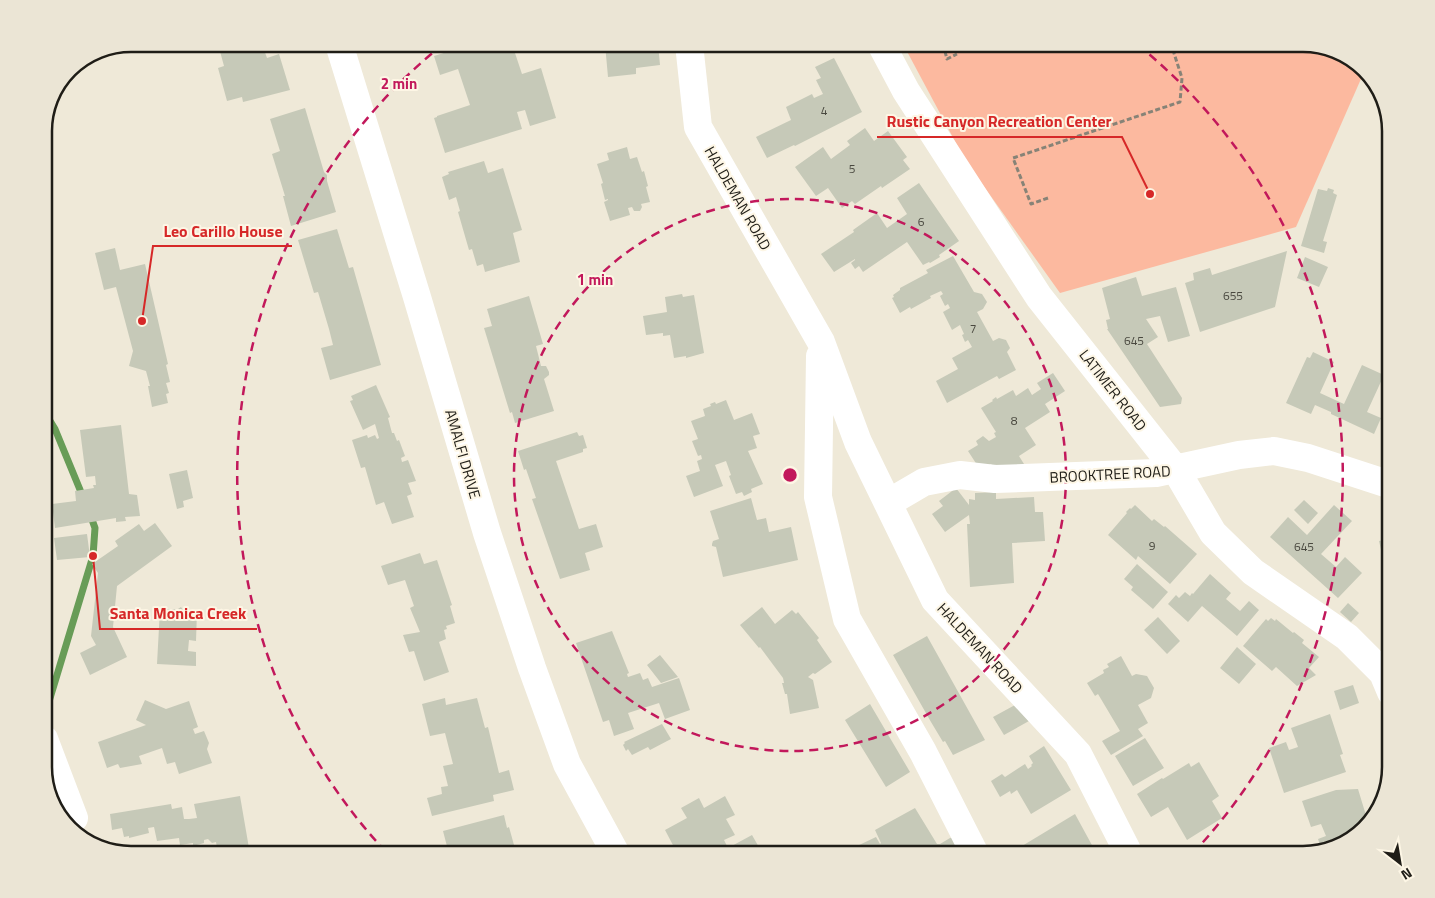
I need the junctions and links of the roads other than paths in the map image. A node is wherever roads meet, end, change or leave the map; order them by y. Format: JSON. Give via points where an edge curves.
{"nodes":[{"id":1,"x":341,"y":52,"type":"edge"},
{"id":2,"x":690,"y":52,"type":"edge"},
{"id":3,"x":885,"y":52,"type":"edge"},
{"id":4,"x":821,"y":342,"type":"junction"},
{"id":5,"x":1176,"y":470,"type":"junction"},
{"id":6,"x":1382,"y":478,"type":"edge"},
{"id":7,"x":888,"y":503,"type":"junction"},
{"id":8,"x":1382,"y":672,"type":"edge"},
{"id":9,"x":53,"y":762,"type":"edge"},
{"id":10,"x":74,"y":818,"type":"dead end"},
{"id":11,"x":612,"y":846,"type":"edge"},
{"id":12,"x":971,"y":846,"type":"edge"},
{"id":13,"x":1125,"y":846,"type":"edge"}],
"edges":[{"from":1,"to":11,"type":"street","name":"AMALFI DRIVE","via":[[487,533],[532,668],[567,764]]},
{"from":2,"to":4,"type":"street","name":"HALDEMAN ROAD","via":[[698,127]]},
{"from":3,"to":5,"type":"street","name":"LATIMER ROAD","via":[[906,91],[1039,297]]},
{"from":4,"to":7,"type":"street","name":"HALDEMAN ROAD","via":[[858,442]]},
{"from":4,"to":12,"type":"street","via":[[818,497],[847,620],[923,752]]},
{"from":5,"to":6,"type":"street","name":"BROOKTREE ROAD","via":[[1274,450]]},
{"from":5,"to":7,"type":"street","name":"BROOKTREE ROAD","via":[[995,480],[960,475],[924,482]]},
{"from":5,"to":8,"type":"street","name":"LATIMER ROAD","via":[[1213,533],[1253,572],[1347,637]]},
{"from":7,"to":13,"type":"street","name":"HALDEMAN ROAD","via":[[935,600],[1078,754]]},
{"from":9,"to":10,"type":"street"}]}
